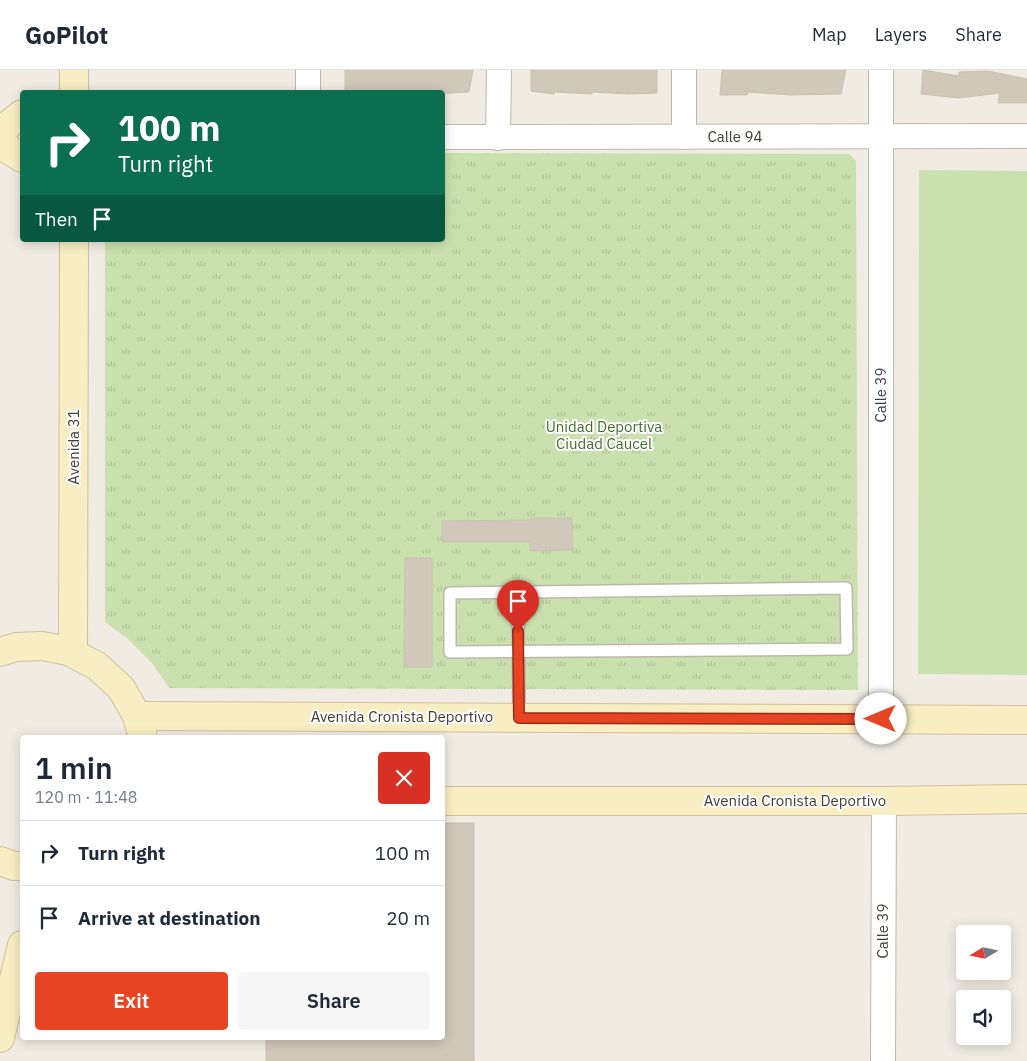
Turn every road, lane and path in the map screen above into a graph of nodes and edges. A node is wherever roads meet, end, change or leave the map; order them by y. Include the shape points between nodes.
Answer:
1 (74, 70) edge
2 (308, 70) edge
3 (499, 70) edge
4 (684, 70) edge
5 (881, 70) edge
6 (74, 90) edge
7 (308, 90) edge
8 (20, 116) edge
9 (0, 135) edge
10 (1027, 136) edge
11 (445, 137) edge
12 (684, 137) junction
13 (881, 137) junction
14 (498, 138) junction
15 (0, 139) edge
16 (20, 157) edge
17 (74, 242) edge
18 (518, 592) junction
19 (519, 651) junction
20 (0, 652) edge
21 (73, 653) junction
22 (519, 718) junction
23 (881, 719) junction
24 (1027, 720) edge
25 (140, 727) edge
26 (1027, 799) edge
27 (445, 801) edge
28 (884, 801) junction
29 (0, 861) edge
30 (20, 866) edge
31 (20, 953) edge
32 (0, 1038) edge
33 (883, 1061) edge

1 - 6 main road
2 - 7 street
3 - 14 street
4 - 12 street
5 - 13 street, Calle 39
8 - 9 main road
10 - 13 street, Calle 94
11 - 14 street, Calle 94
12 - 13 street, Calle 94
12 - 14 street, Calle 94
13 - 23 street, Calle 39
15 - 16 main road
17 - 21 main road, Avenida 31
18 - 19 lane
18 - 19 lane via 450,593 450,652
18 - 19 lane via 846,588 847,649
19 - 22 lane
20 - 21 main road via 42,646
21 - 25 main road via 97,666 121,688
22 - 23 main road, Avenida Cronista Deportivo
22 - 25 main road, Avenida Cronista Deportivo
23 - 24 main road, Avenida Cronista Deportivo
26 - 28 main road, Avenida Cronista Deportivo
27 - 28 main road, Avenida Cronista Deportivo
28 - 33 street, Calle 39
29 - 30 main road
31 - 32 main road

